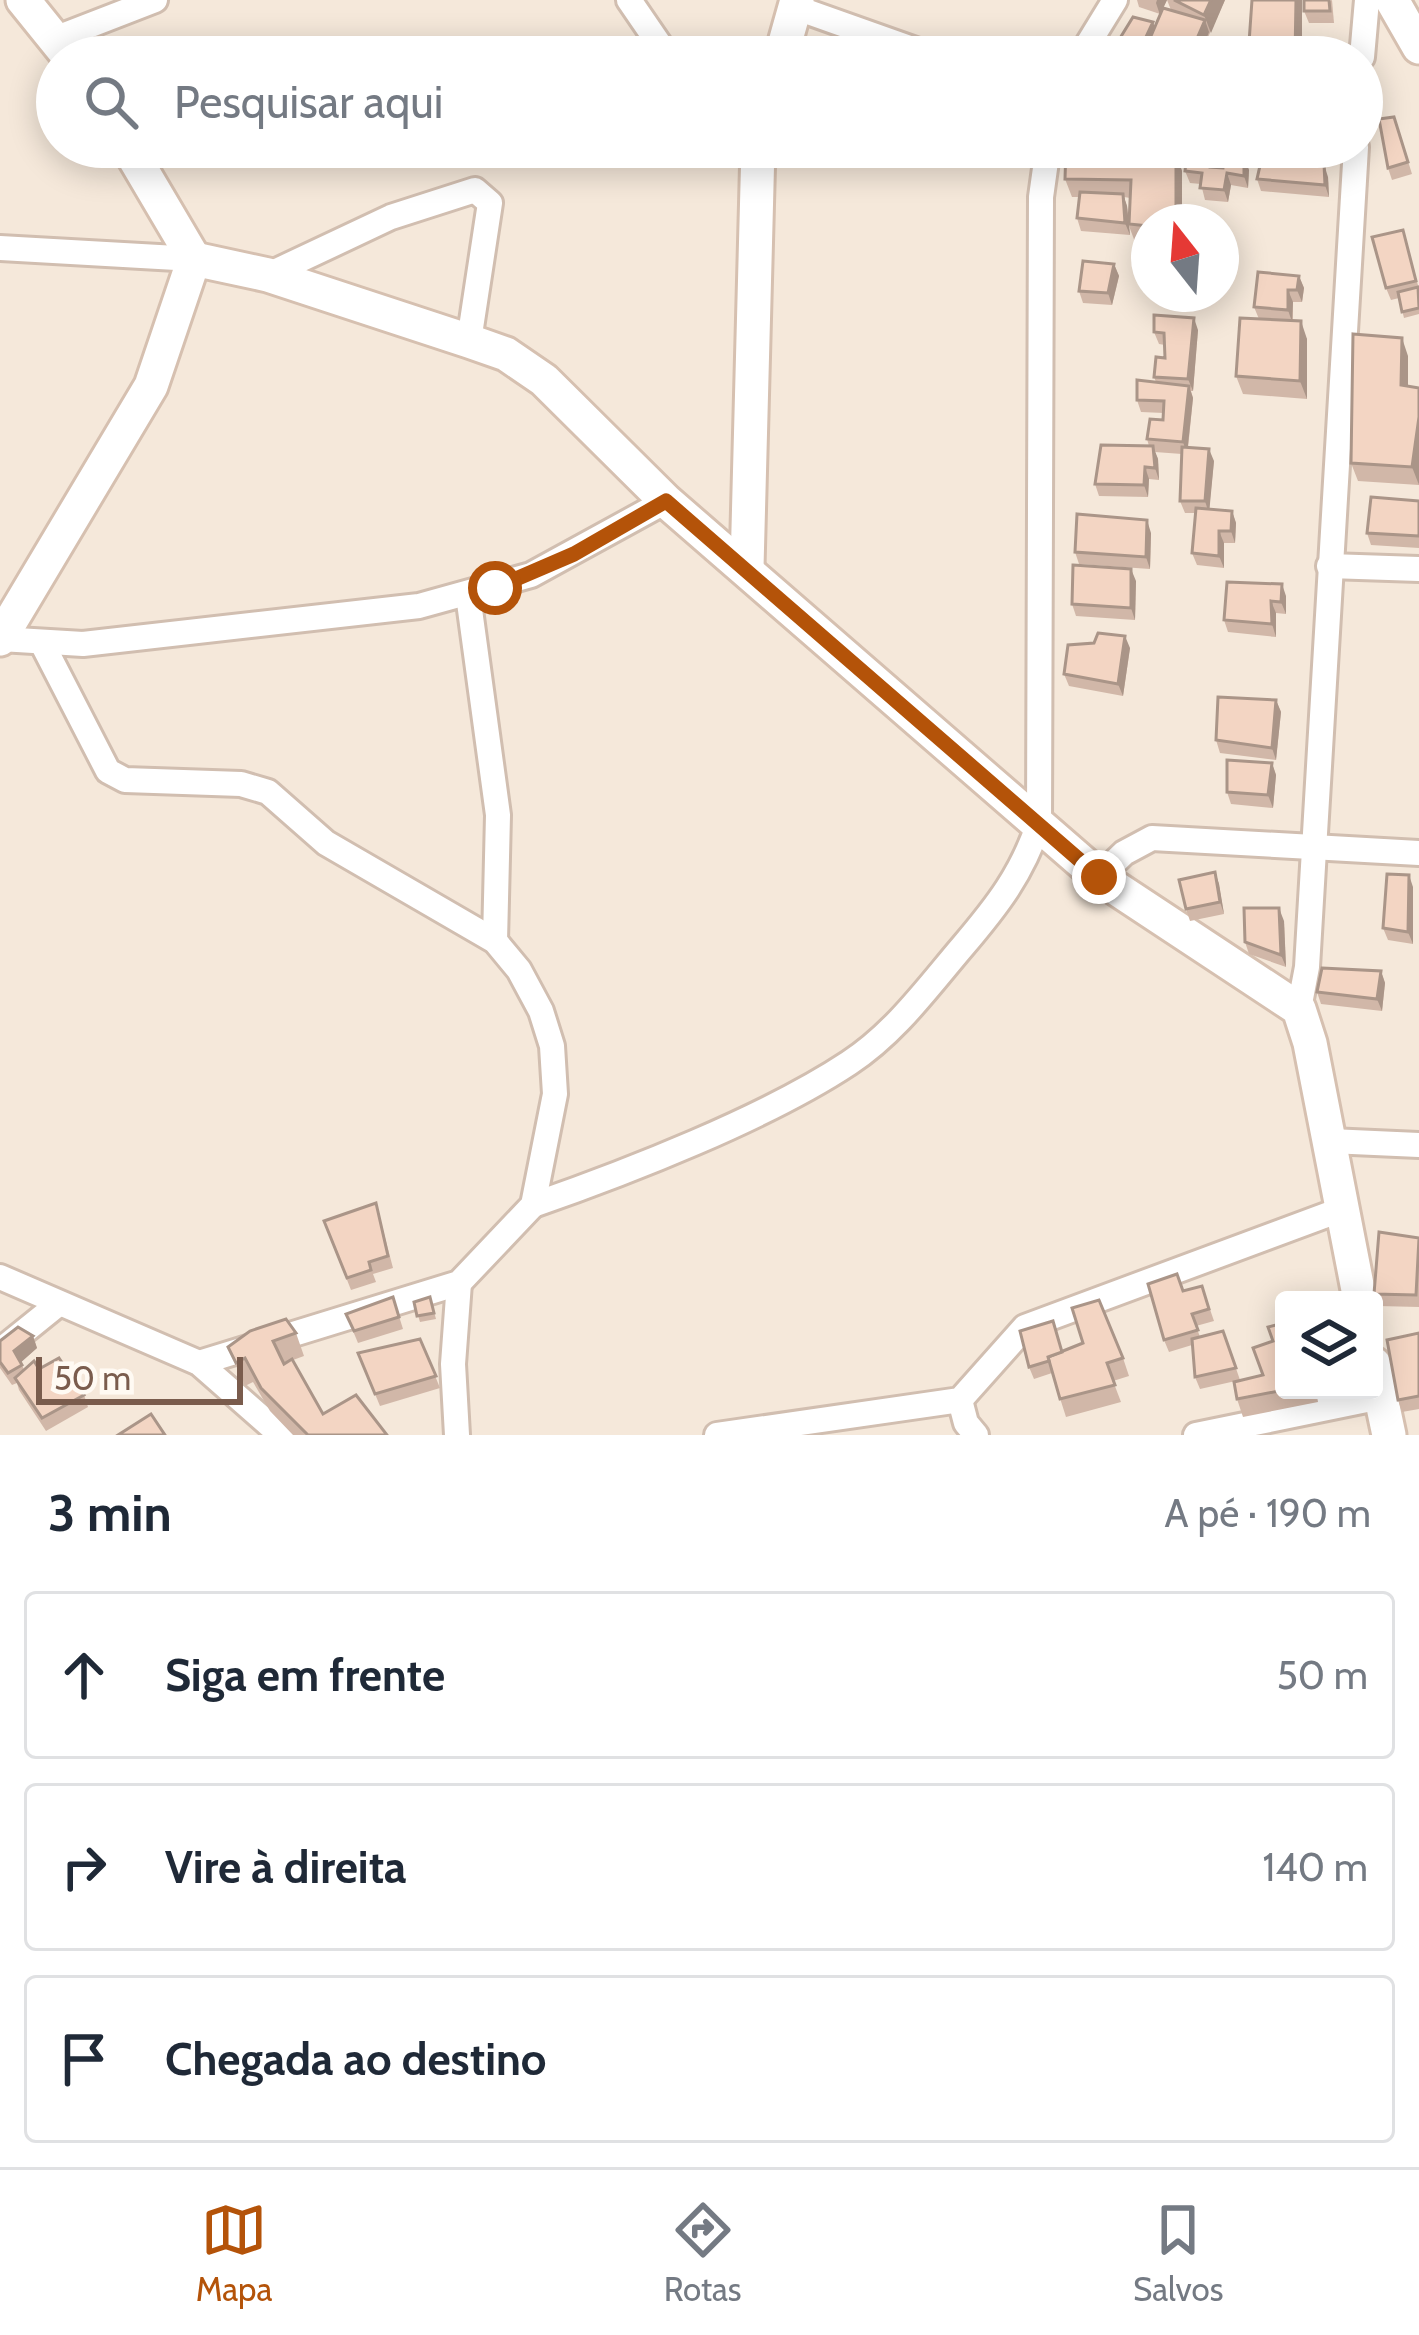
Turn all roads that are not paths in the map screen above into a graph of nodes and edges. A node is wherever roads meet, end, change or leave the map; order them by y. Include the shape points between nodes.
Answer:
1 (23, 0) edge
2 (155, 0) edge
3 (629, 0) edge
4 (1115, 0) edge
5 (1367, 0) edge
6 (1392, 0) edge
7 (795, 4) edge
8 (53, 36) edge
9 (86, 36) edge
10 (654, 36) edge
11 (787, 36) edge
12 (880, 36) edge
13 (1093, 36) edge
14 (1364, 36) edge
15 (1419, 47) edge
16 (140, 168) edge
17 (752, 168) edge
18 (1045, 168) edge
19 (1355, 168) edge
20 (0, 248) edge
21 (194, 259) junction
22 (268, 275) junction
23 (470, 341) junction
24 (666, 501) junction
25 (1329, 566) junction
26 (746, 567) junction
27 (1419, 569) edge
28 (468, 595) junction
29 (4, 628) edge
30 (43, 645) junction
31 (1039, 823) junction
32 (1312, 848) junction
33 (1419, 853) edge
34 (1099, 877) junction
35 (495, 941) junction
36 (1299, 1009) junction
37 (1330, 1141) junction
38 (1419, 1145) edge
39 (533, 1205) junction
40 (1340, 1210) junction
41 (0, 1276) edge
42 (459, 1283) junction
43 (1358, 1291) edge
44 (57, 1305) junction
45 (0, 1351) edge
46 (199, 1363) junction
47 (1317, 1399) edge
48 (1382, 1399) edge
49 (960, 1400) junction
50 (843, 1427) edge
51 (280, 1435) edge
52 (458, 1435) edge
53 (717, 1435) edge
54 (976, 1435) edge
55 (1196, 1435) edge
56 (1389, 1435) edge

1 - 8 street
2 - 9 street
3 - 10 street
4 - 13 street
5 - 14 street
6 - 15 street
7 - 11 street
7 - 12 street
16 - 21 street
17 - 26 street
18 - 31 street
19 - 25 street
20 - 21 street
21 - 22 street
21 - 29 street via 151,386
22 - 23 street
22 - 23 street via 391,217 475,190 490,203
23 - 24 street via 544,380
24 - 26 street
24 - 28 street via 531,575
25 - 27 street
25 - 32 street
26 - 31 street
28 - 30 street
28 - 35 street via 498,815
29 - 30 street
30 - 35 street via 108,771 125,780 268,792 326,843
31 - 34 street
31 - 39 street via 1006,898 917,1001 850,1063
32 - 33 street
32 - 34 street via 1152,838
32 - 36 street
34 - 36 street
35 - 39 street via 542,1011 552,1046 555,1094
36 - 37 street
37 - 38 street
37 - 40 street
39 - 42 street
40 - 43 street
40 - 49 street via 1024,1327
41 - 44 street
42 - 46 street
42 - 52 street
44 - 45 street
44 - 46 street
46 - 51 street
47 - 55 street
48 - 56 street
49 - 50 street
49 - 54 street
50 - 53 street

